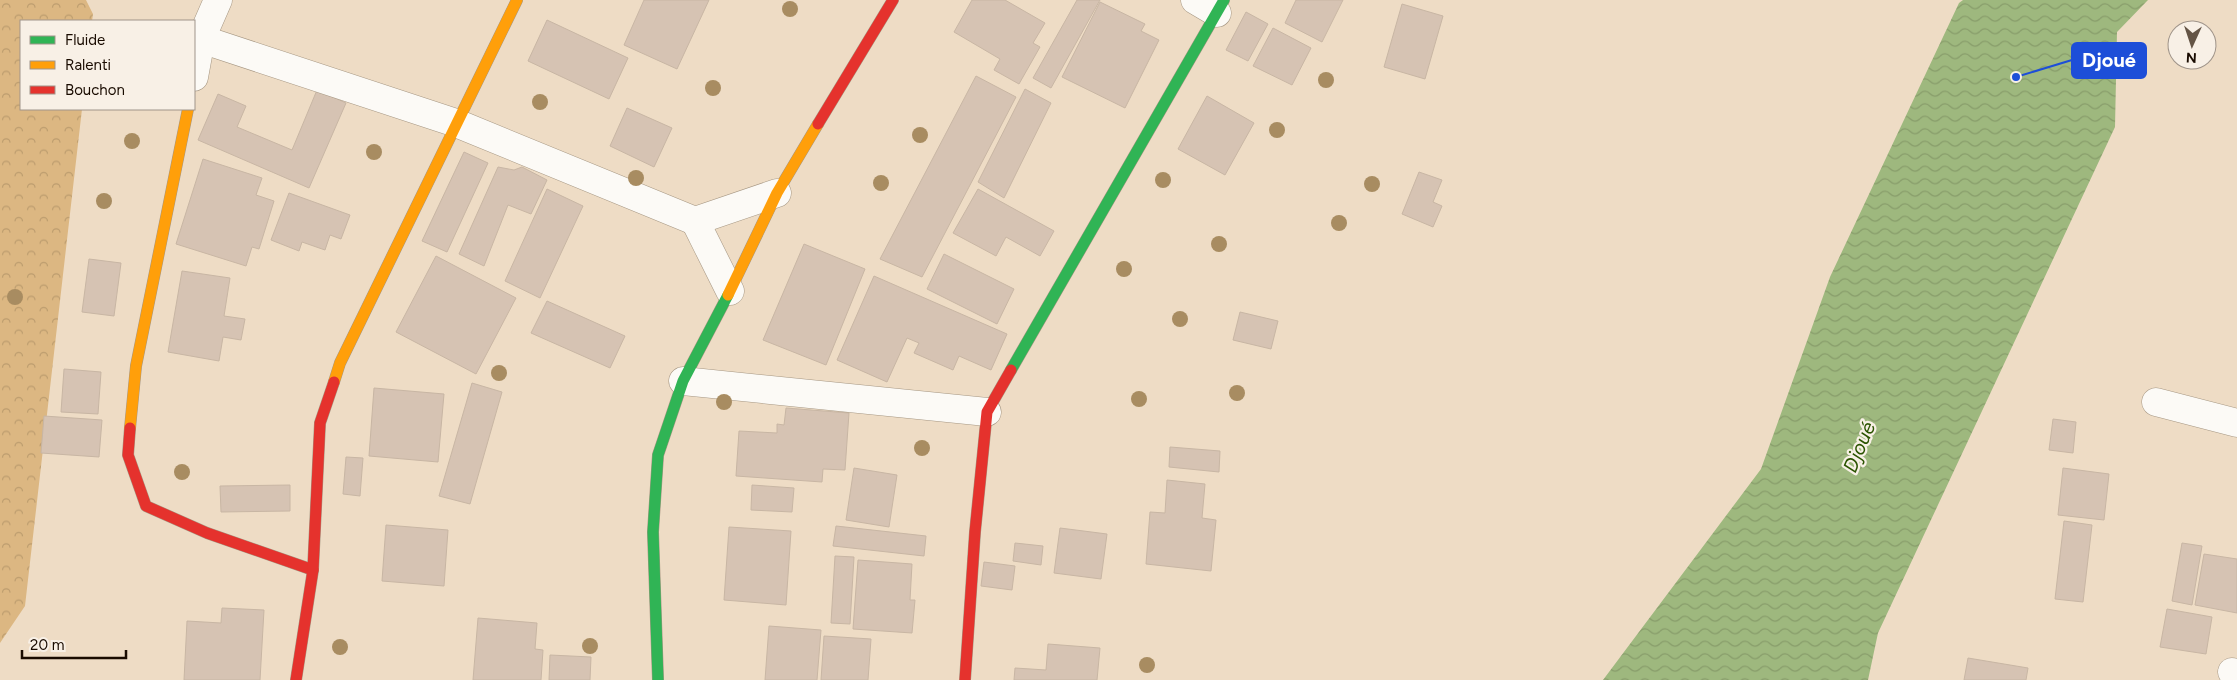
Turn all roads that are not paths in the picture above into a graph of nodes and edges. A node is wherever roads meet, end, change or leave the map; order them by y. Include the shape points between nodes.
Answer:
1 (218, 0) edge
2 (517, 0) edge
3 (893, 0) edge
4 (1212, 4) edge
5 (201, 39) junction
6 (195, 72) edge
7 (188, 110) edge
8 (456, 123) junction
9 (777, 193) junction
10 (695, 221) junction
11 (730, 291) junction
12 (683, 381) junction
13 (2156, 402) dead end
14 (988, 412) junction
15 (2237, 423) edge
16 (313, 570) junction
17 (296, 680) edge
18 (658, 680) edge
19 (965, 680) edge

1 - 5 street
2 - 8 street
3 - 9 street
4 - 14 street
5 - 6 street
5 - 8 street
7 - 16 street via 136,366 128,454 146,506 207,533
8 - 10 street
8 - 16 street via 340,363 320,423
9 - 10 street
9 - 11 street
10 - 11 street
11 - 12 street
12 - 14 street
12 - 18 street via 658,455 653,532
13 - 15 street
14 - 19 street via 975,532
16 - 17 street

